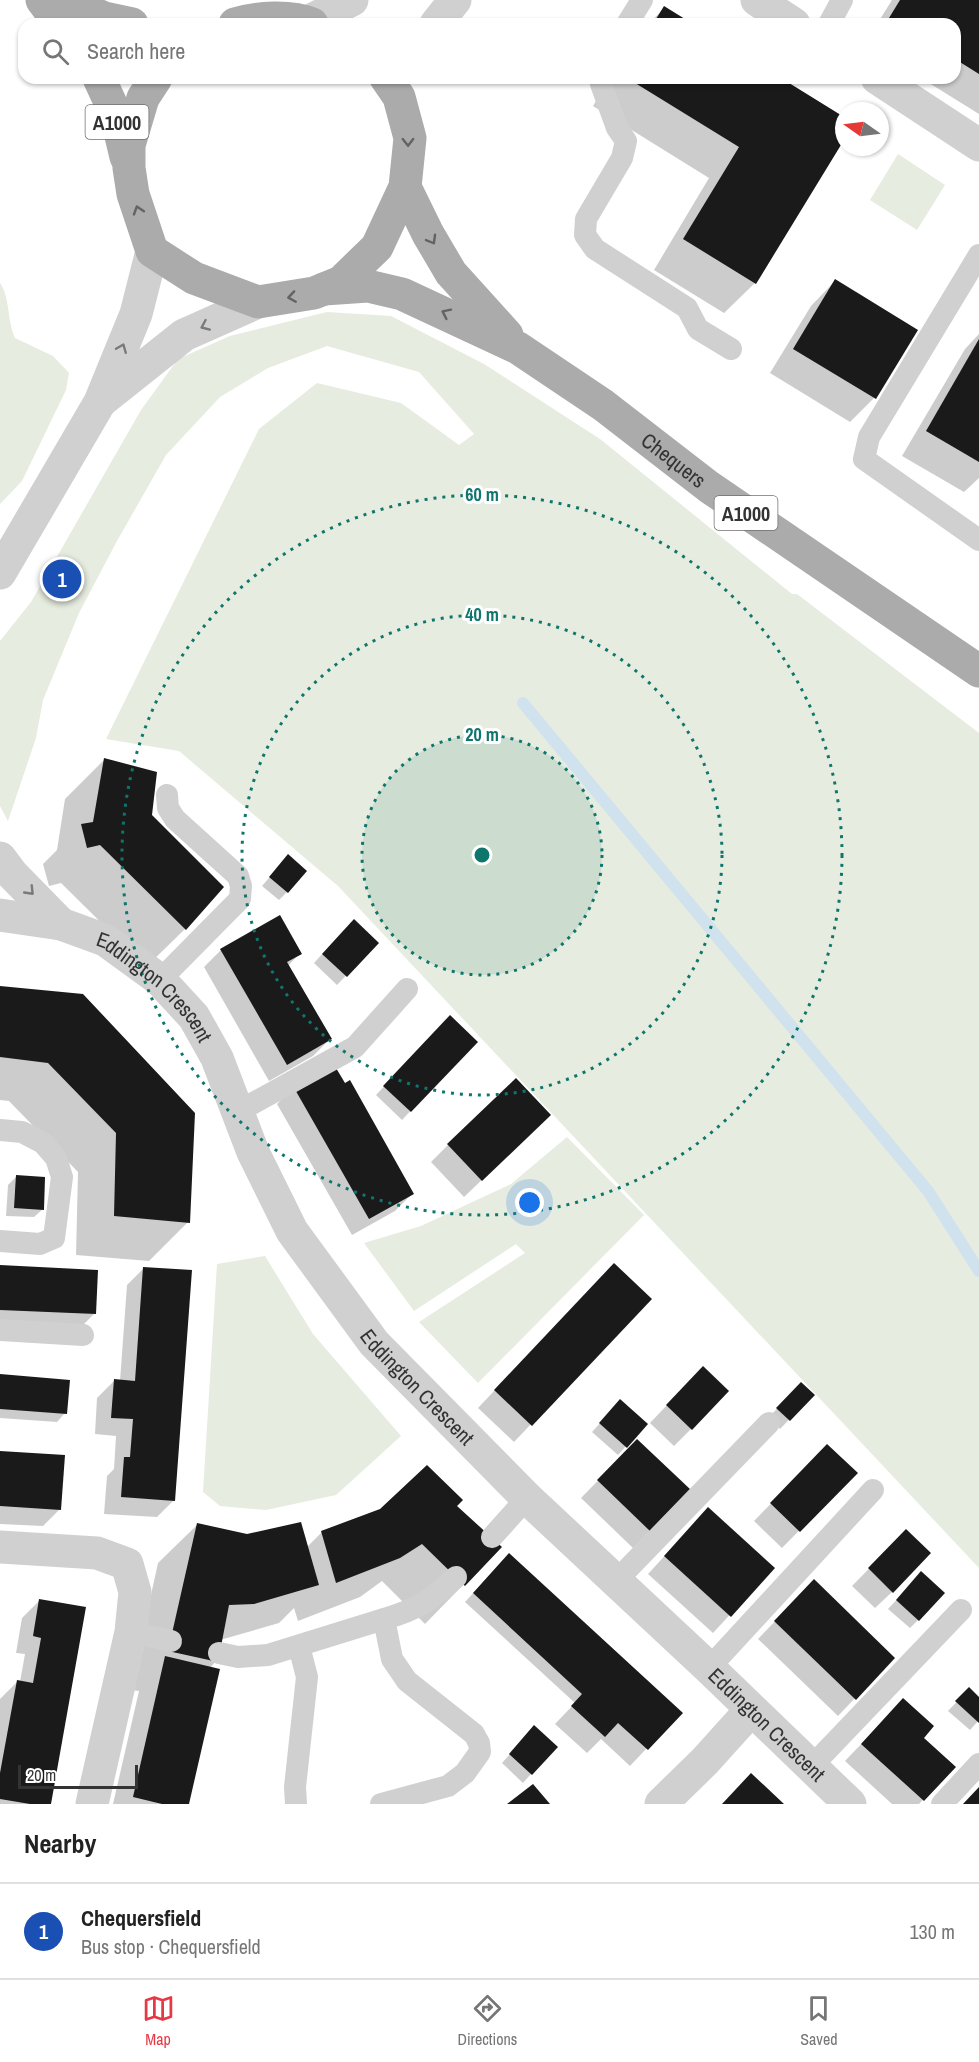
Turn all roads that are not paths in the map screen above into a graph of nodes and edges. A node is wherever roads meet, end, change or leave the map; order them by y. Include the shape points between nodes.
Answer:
1 (42, 0) edge
2 (65, 0) edge
3 (352, 0) edge
4 (455, 0) edge
5 (642, 0) edge
6 (757, 0) edge
7 (842, 0) edge
8 (56, 18) edge
9 (104, 18) edge
10 (318, 18) edge
11 (441, 18) edge
12 (631, 18) edge
13 (785, 18) edge
14 (832, 18) edge
15 (102, 84) edge
16 (152, 84) edge
17 (397, 84) edge
18 (602, 84) edge
19 (886, 84) edge
20 (979, 144) edge
21 (129, 168) junction
22 (405, 188) junction
23 (152, 251) junction
24 (979, 255) edge
25 (324, 289) junction
26 (258, 302) junction
27 (518, 348) junction
28 (731, 349) dead end
29 (100, 402) junction
30 (979, 540) edge
31 (0, 573) edge
32 (979, 671) edge
33 (167, 795) dead end
34 (0, 858) edge
35 (0, 915) edge
36 (61, 924) junction
37 (160, 980) junction
38 (407, 988) dead end
39 (239, 1111) junction
40 (0, 1130) edge
41 (0, 1241) edge
42 (0, 1330) edge
43 (83, 1335) dead end
44 (769, 1423) dead end
45 (873, 1490) dead end
46 (527, 1498) junction
47 (492, 1537) dead end
48 (0, 1546) edge
49 (456, 1577) dead end
50 (616, 1581) junction
51 (961, 1610) dead end
52 (384, 1619) junction
53 (131, 1632) junction
54 (171, 1641) dead end
55 (299, 1646) junction
56 (219, 1653) dead end
57 (709, 1668) junction
58 (751, 1710) junction
59 (979, 1764) edge
60 (810, 1768) junction
61 (92, 1804) edge
62 (296, 1804) edge
63 (383, 1804) edge
64 (661, 1804) edge
65 (849, 1804) edge
66 (942, 1804) edge

1 - 8 main road
2 - 9 main road
3 - 10 street
4 - 11 street
5 - 12 lane
6 - 13 street
7 - 14 lane
15 - 21 main road, A1000 via 116,115
16 - 21 main road via 143,98 129,145
17 -> 22 main road via 410,138
18 - 28 lane via 617,128 626,141 622,158 586,219 585,235 595,249 687,308 698,329
19 - 20 street
23 -> 21 main road via 133,194
22 - 25 main road via 377,247 341,282
22 -> 27 main road, Chequers / A1000 via 451,273
23 - 26 main road via 194,278
29 -> 23 street via 136,314
24 - 30 lane via 869,437 864,459
25 -> 26 main road
27 -> 25 main road, Chequers / A1000 via 402,294 368,286
26 -> 29 street via 184,335
27 - 32 main road, Chequers / A1000 via 603,405 709,487
29 - 31 street
33 - 37 lane via 168,808 175,819 238,876 241,886 240,899
34 -> 36 street, Eddington Crescent
35 - 36 street, Eddington Crescent
36 - 37 street, Eddington Crescent via 105,940
37 - 39 street, Eddington Crescent via 194,1017 217,1058
38 - 39 lane via 355,1047
39 - 46 street, Eddington Crescent via 292,1231 321,1273 392,1363
40 - 41 lane via 22,1131 44,1143 56,1158 62,1178 54,1238 40,1244
42 - 43 lane
44 - 50 lane
45 - 57 lane
46 - 47 lane
46 - 50 street, Eddington Crescent
48 - 53 street via 97,1553 127,1564 135,1592
49 - 52 lane via 410,1612
50 - 57 street, Eddington Crescent
51 - 60 lane
52 - 55 lane
52 - 63 lane via 392,1659 407,1681 474,1734 480,1752 465,1773 448,1786
53 - 54 lane
53 - 61 street
55 - 56 lane via 268,1655 238,1657
55 - 62 lane via 307,1677
57 - 58 street, Eddington Crescent
58 - 60 street, Eddington Crescent
58 - 64 street
59 - 66 lane
60 - 65 street, Eddington Crescent

